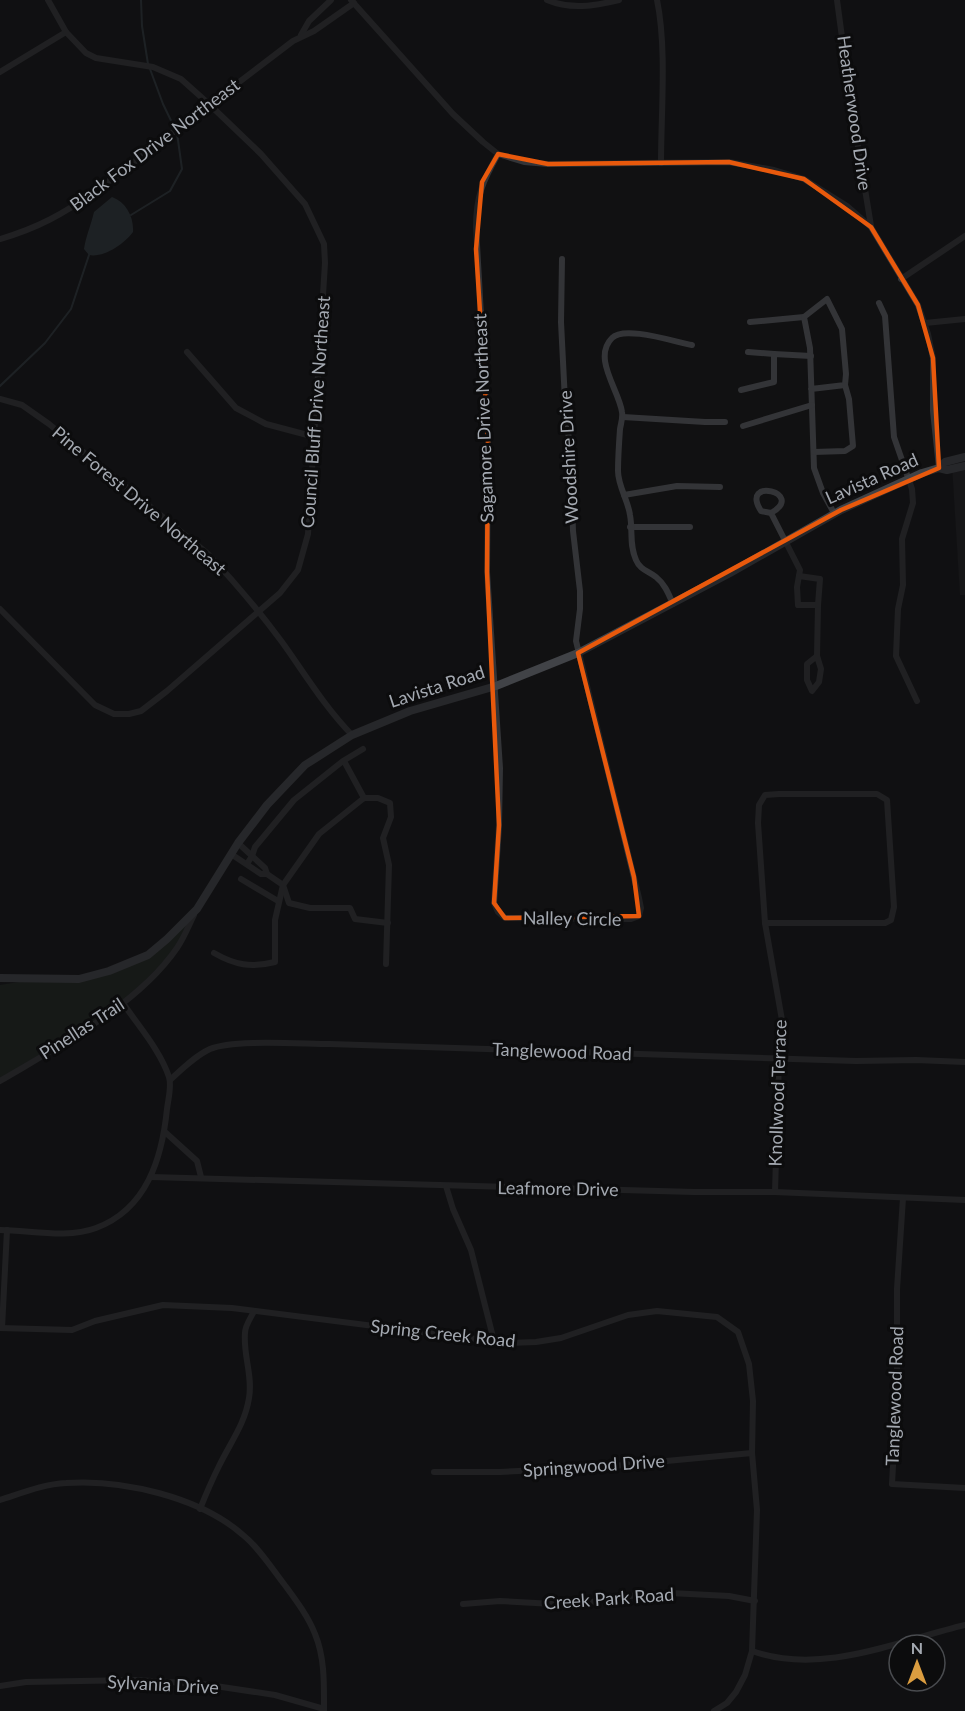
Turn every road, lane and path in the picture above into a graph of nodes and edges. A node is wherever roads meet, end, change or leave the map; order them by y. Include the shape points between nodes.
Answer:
1 (48, 0) edge
2 (331, 0) edge
3 (547, 0) edge
4 (619, 0) edge
5 (657, 0) edge
6 (837, 0) edge
7 (352, 1) edge
8 (66, 33) junction
9 (301, 36) junction
10 (0, 72) edge
11 (209, 104) junction
12 (498, 154) junction
13 (661, 163) junction
14 (871, 227) junction
15 (965, 236) edge
16 (0, 239) edge
17 (562, 259) dead end
18 (901, 279) junction
19 (879, 303) dead end
20 (804, 316) junction
21 (965, 319) edge
22 (750, 322) dead end
23 (925, 323) junction
24 (692, 345) dead end
25 (187, 352) dead end
26 (748, 352) dead end
27 (774, 354) junction
28 (811, 356) junction
29 (845, 385) junction
30 (811, 389) junction
31 (741, 390) dead end
32 (0, 399) edge
33 (812, 405) junction
34 (623, 417) junction
35 (725, 422) dead end
36 (743, 426) dead end
37 (315, 437) junction
38 (814, 452) junction
39 (965, 457) edge
40 (965, 466) edge
41 (939, 468) junction
42 (907, 479) junction
43 (720, 487) dead end
44 (624, 495) junction
45 (771, 513) junction
46 (834, 513) junction
47 (630, 527) junction
48 (690, 527) dead end
49 (786, 541) junction
50 (799, 576) junction
51 (673, 604) junction
52 (818, 605) junction
53 (0, 609) edge
54 (259, 613) junction
55 (578, 653) junction
56 (817, 656) junction
57 (496, 686) junction
58 (917, 700) dead end
59 (352, 735) junction
60 (363, 749) dead end
61 (344, 761) junction
62 (364, 798) junction
63 (238, 843) junction
64 (231, 854) junction
65 (252, 855) junction
66 (247, 864) junction
67 (267, 874) junction
68 (241, 879) dead end
69 (283, 885) junction
70 (278, 901) junction
71 (197, 909) junction
72 (388, 923) junction
73 (765, 923) junction
74 (214, 953) dead end
75 (386, 964) dead end
76 (0, 978) edge
77 (123, 1004) junction
78 (779, 1059) junction
79 (965, 1062) edge
80 (0, 1080) edge
81 (170, 1080) junction
82 (165, 1132) junction
83 (151, 1177) junction
84 (201, 1177) junction
85 (446, 1186) junction
86 (775, 1192) junction
87 (903, 1198) junction
88 (965, 1200) edge
89 (4, 1230) edge
90 (254, 1311) junction
91 (1, 1328) edge
92 (494, 1341) junction
93 (752, 1453) junction
94 (434, 1472) dead end
95 (965, 1488) edge
96 (0, 1500) edge
97 (200, 1509) junction
98 (755, 1601) junction
99 (463, 1604) dead end
100 (965, 1625) edge
101 (752, 1651) junction
102 (0, 1686) edge
103 (324, 1710) edge
104 (714, 1711) edge

1 - 8 street, Council Bluff Drive Northeast
2 - 9 street, Black Fox Drive Northeast via 309,21
3 - 4 street via 575,6
5 - 13 street
6 - 14 street, Heatherwood Drive
7 - 9 street, Black Fox Drive Northeast via 314,31
7 - 12 street via 453,114
8 - 10 street
8 - 11 street, Council Bluff Drive Northeast via 96,58 153,67 181,79
9 - 11 street, Black Fox Drive Northeast
11 - 16 street, Black Fox Drive Northeast via 63,214 31,230
11 - 37 street, Council Bluff Drive Northeast via 305,204 324,244
12 - 13 street via 548,164
12 - 57 street, Sagamore Drive Northeast via 482,182 476,211 488,438 488,572
13 - 14 street via 729,162 804,179 847,206
14 - 18 street
15 - 18 street
17 - 55 street, Woodshire Drive via 566,421 580,591
18 - 23 street
19 - 42 street via 885,316 894,437
20 - 22 street
20 - 28 street
20 - 29 street via 827,299 842,329
21 - 23 street
23 - 41 street via 933,358
24 - 34 street via 641,334 622,333 612,338 604,358
25 - 37 street via 236,408 266,424
26 - 27 street
27 - 28 street
27 - 31 street via 774,382
28 - 30 street
29 - 30 street
29 - 38 street via 853,446
30 - 33 street
32 - 54 street, Pine Forest Drive Northeast via 22,405 49,424 207,553
33 - 36 street
33 - 38 street
34 - 35 street
34 - 44 street via 618,474
37 - 54 street, Council Bluff Drive Northeast via 308,534 298,570
38 - 46 street via 814,468
39 - 41 main road, Lavista Road via 945,462
40 - 41 main road, Lavista Road
41 - 42 main road, Lavista Road
42 - 46 main road, Lavista Road
42 - 58 street via 913,503 902,539 903,585 896,656
43 - 44 street via 677,486
44 - 47 street via 631,516
45 - 45 street via 777,510 779,496 775,491 761,492 757,505 760,511
45 - 49 street
46 - 49 main road, Lavista Road
47 - 48 street
47 - 51 street via 636,563 656,577
49 - 50 street via 800,570
49 - 51 main road, Lavista Road
50 - 52 street via 820,579
50 - 52 street via 798,605
51 - 55 main road, Lavista Road
52 - 56 street
53 - 54 street, Council Bluff Drive Northeast via 96,705 114,714 141,711
54 - 59 street, Pine Forest Drive Northeast via 332,714
55 - 57 main road, Lavista Road
55 - 57 street, Nalley Circle via 637,888 639,916 524,919 505,918 498,912 494,903 500,768
56 - 56 street via 807,664 812,691 819,682 821,669
57 - 59 main road, Lavista Road via 410,711
59 - 63 main road, Lavista Road via 305,765
60 - 61 street
61 - 62 street
61 - 65 street via 294,800
62 - 69 street via 319,834
62 - 72 street via 390,802 383,838 389,865
63 - 64 main road, Lavista Road
63 - 65 street
64 - 66 street
64 - 71 main road, Lavista Road
65 - 66 street
65 - 67 street
66 - 67 street
67 - 69 street
68 - 70 street
69 - 70 street
69 - 72 street via 289,903 310,908 350,908 355,919
70 - 74 street via 275,962 232,963
71 - 76 main road, Lavista Road via 148,955 109,970 79,979
71 - 77 street, Pinellas Trail via 178,947
72 - 75 street
73 - 73 street, Knollwood Terrace via 758,823 759,805 765,795 877,794 887,800 894,907 891,920
73 - 78 street, Knollwood Terrace via 782,1020
77 - 80 street, Pinellas Trail
77 - 81 street via 159,1055
78 - 79 street, Tanglewood Road
78 - 81 street, Tanglewood Road via 240,1044 210,1049
78 - 86 street, Knollwood Terrace
81 - 82 street
82 - 83 street
82 - 84 street via 197,1161
83 - 84 street, Leafmore Drive
83 - 89 street via 140,1197 96,1228 72,1233
84 - 85 street, Leafmore Drive
85 - 86 street, Leafmore Drive
85 - 92 street via 471,1250
86 - 87 street, Leafmore Drive
87 - 88 street, Leafmore Drive
87 - 95 street, Tanglewood Road via 892,1484
89 - 91 street
90 - 91 street, Spring Creek Road via 163,1305 72,1330
90 - 92 street, Spring Creek Road
90 - 97 street via 244,1331 250,1368 246,1410
92 - 93 street, Spring Creek Road via 561,1338 618,1318 657,1311 717,1317 738,1332 749,1364
93 - 94 street, Springwood Drive via 602,1467
93 - 98 street, Spring Creek Road via 757,1510
96 - 97 street via 40,1487 102,1483 143,1490
97 - 103 street via 243,1535 296,1601 315,1635 324,1666
98 - 99 street, Creek Park Road via 670,1593 572,1605 500,1601
98 - 101 street, Spring Creek Road
100 - 101 street via 844,1656 786,1659
101 - 104 street, Spring Creek Road via 736,1692
102 - 103 street, Sylvania Drive via 135,1680 202,1684 274,1695

